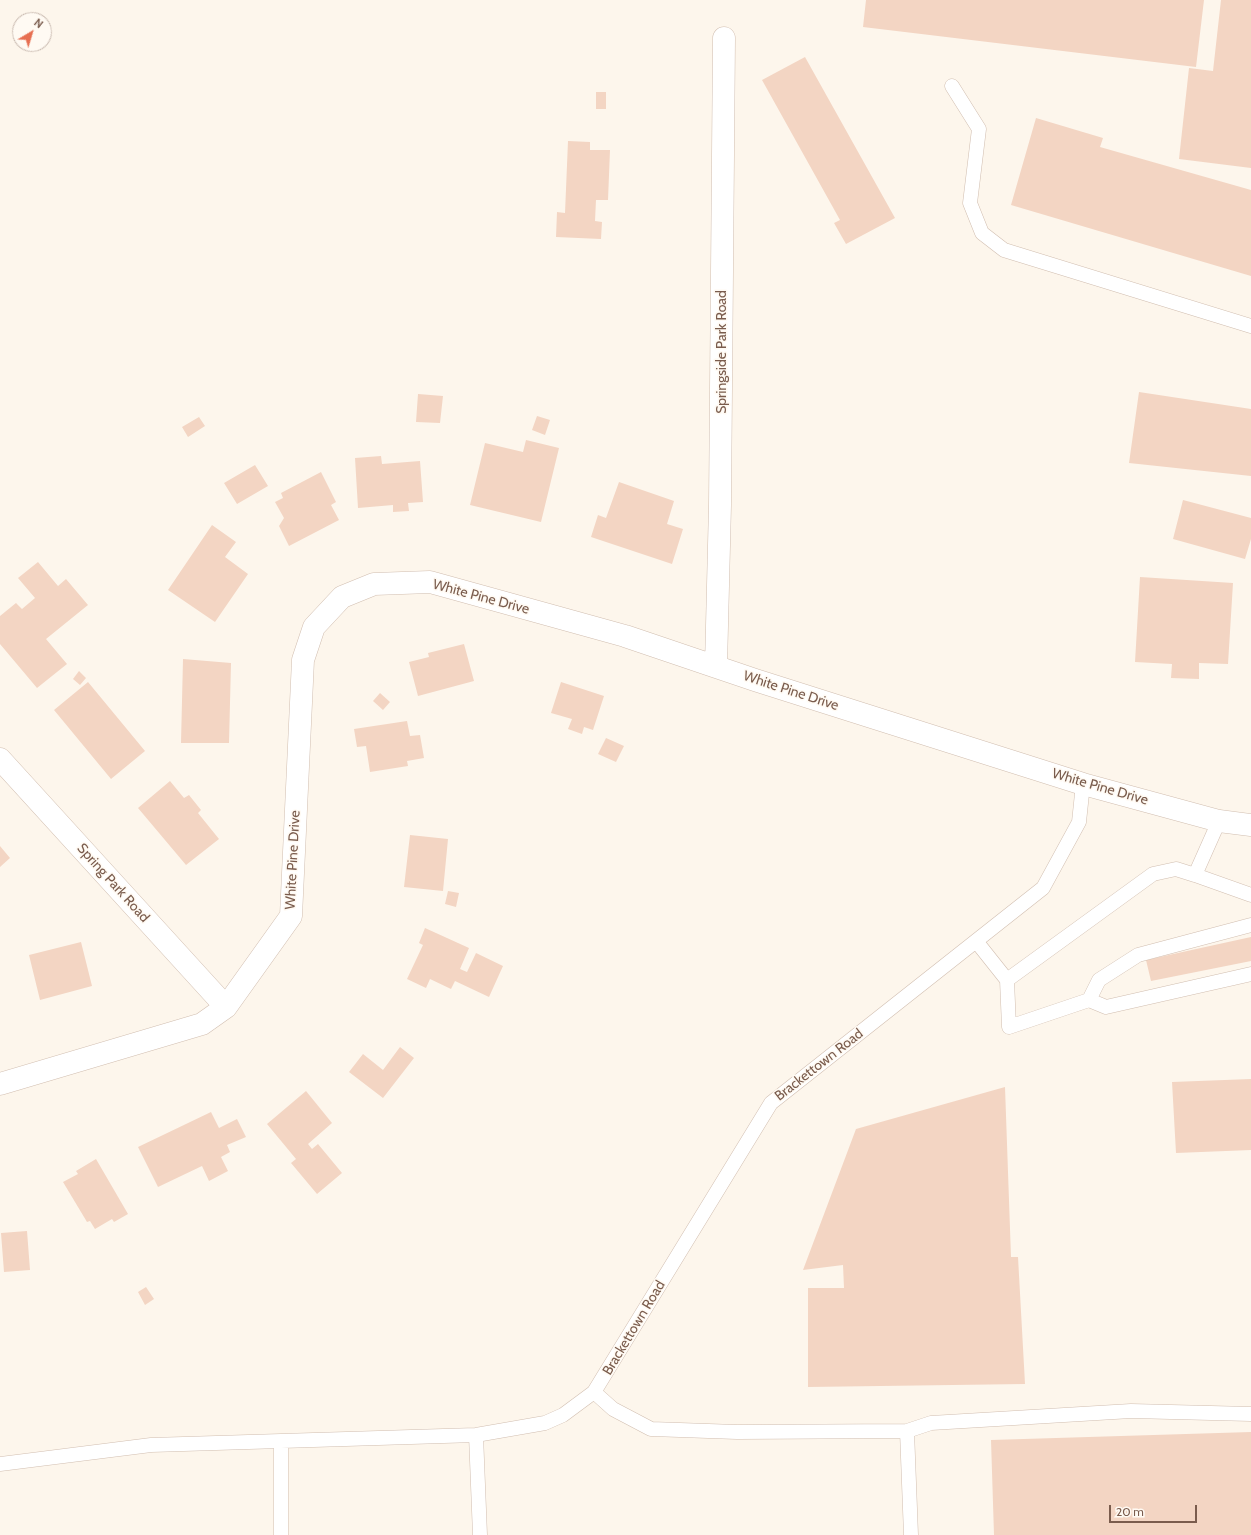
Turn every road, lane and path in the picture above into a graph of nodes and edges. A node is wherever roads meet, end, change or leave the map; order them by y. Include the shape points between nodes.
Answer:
1 (724, 38) dead end
2 (952, 86) dead end
3 (1251, 326) edge
4 (716, 666) junction
5 (0, 759) edge
6 (1083, 784) junction
7 (1219, 821) junction
8 (1251, 825) edge
9 (1195, 875) junction
10 (1251, 895) edge
11 (1251, 925) edge
12 (976, 941) junction
13 (1251, 974) edge
14 (1006, 980) junction
15 (1089, 1000) junction
16 (226, 1007) junction
17 (0, 1084) edge
18 (594, 1392) junction
19 (1251, 1414) edge
20 (907, 1431) junction
21 (476, 1436) junction
22 (281, 1441) junction
23 (0, 1464) edge
24 (281, 1535) edge
25 (480, 1535) edge
26 (911, 1535) edge

1 - 4 street, Springside Park Road
2 - 3 lane via 979,129 970,203 982,233 1004,250
4 - 6 street, White Pine Drive
4 - 16 street, White Pine Drive via 625,636 430,582 374,584 342,597 314,627 303,660 291,916
5 - 16 street, Spring Park Road
6 - 7 street, White Pine Drive
6 - 12 lane, Brackettown Road via 1079,822 1043,888
7 - 8 street, White Pine Drive
7 - 9 lane
9 - 10 lane
9 - 14 lane via 1176,869 1153,874
11 - 15 lane via 1138,955 1100,980
12 - 14 lane
12 - 18 lane, Brackettown Road via 771,1103
13 - 15 lane via 1106,1006
14 - 15 lane via 1009,1027
16 - 17 street, White Pine Drive via 202,1024
18 - 20 lane via 613,1409 651,1429 737,1432
18 - 21 lane via 563,1415 545,1423
19 - 20 lane via 1131,1411 932,1422
20 - 26 lane
21 - 22 lane
21 - 25 lane
22 - 23 lane via 151,1445
22 - 24 lane

